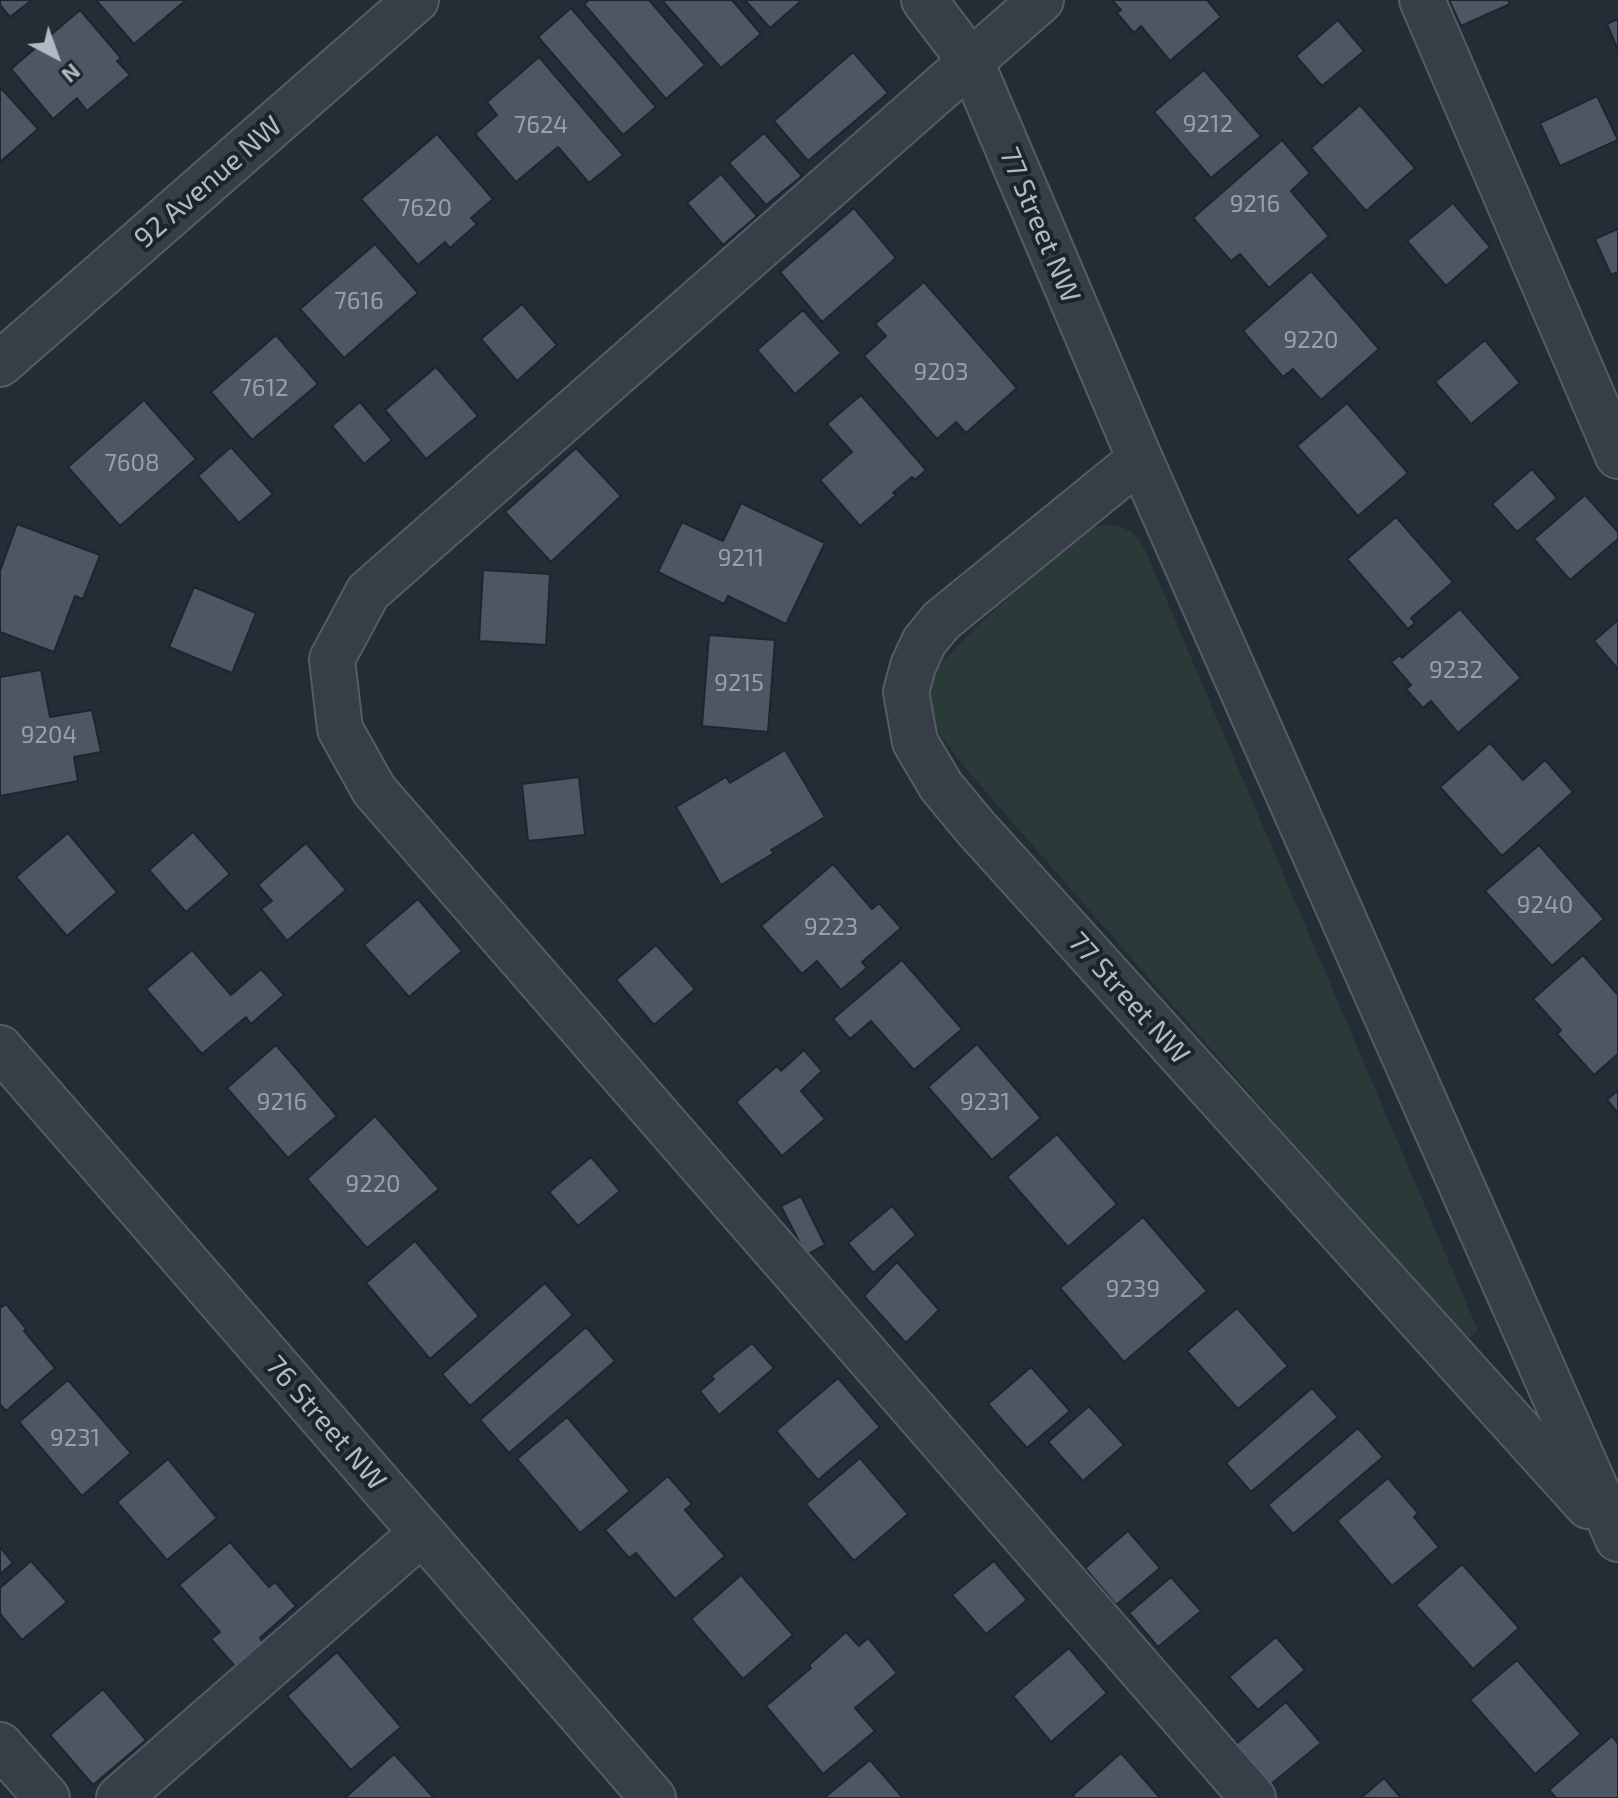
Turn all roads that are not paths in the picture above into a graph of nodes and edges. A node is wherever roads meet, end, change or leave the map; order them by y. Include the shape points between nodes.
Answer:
1 (416, 0) edge
2 (924, 0) edge
3 (1041, 0) edge
4 (1422, 0) edge
5 (971, 62) junction
6 (0, 364) edge
7 (1618, 456) edge
8 (1140, 459) junction
9 (0, 1048) edge
10 (422, 1533) junction
11 (1616, 1537) edge
12 (0, 1745) edge
13 (47, 1798) edge
14 (119, 1798) edge
15 (653, 1798) edge
16 (1253, 1798) edge

1 - 6 street, 92 Avenue NW
2 - 5 street, 77 Street NW
3 - 5 street
4 - 7 street
5 - 8 street, 77 Street NW
5 - 16 street via 368,592 332,659 340,729 374,790
8 - 11 street, 77 Street NW
8 - 11 street, 77 Street NW via 941,621 924,642 906,692 915,742 941,786 975,827
9 - 10 street, 76 Street NW
10 - 14 street
10 - 15 street, 76 Street NW
12 - 13 street

